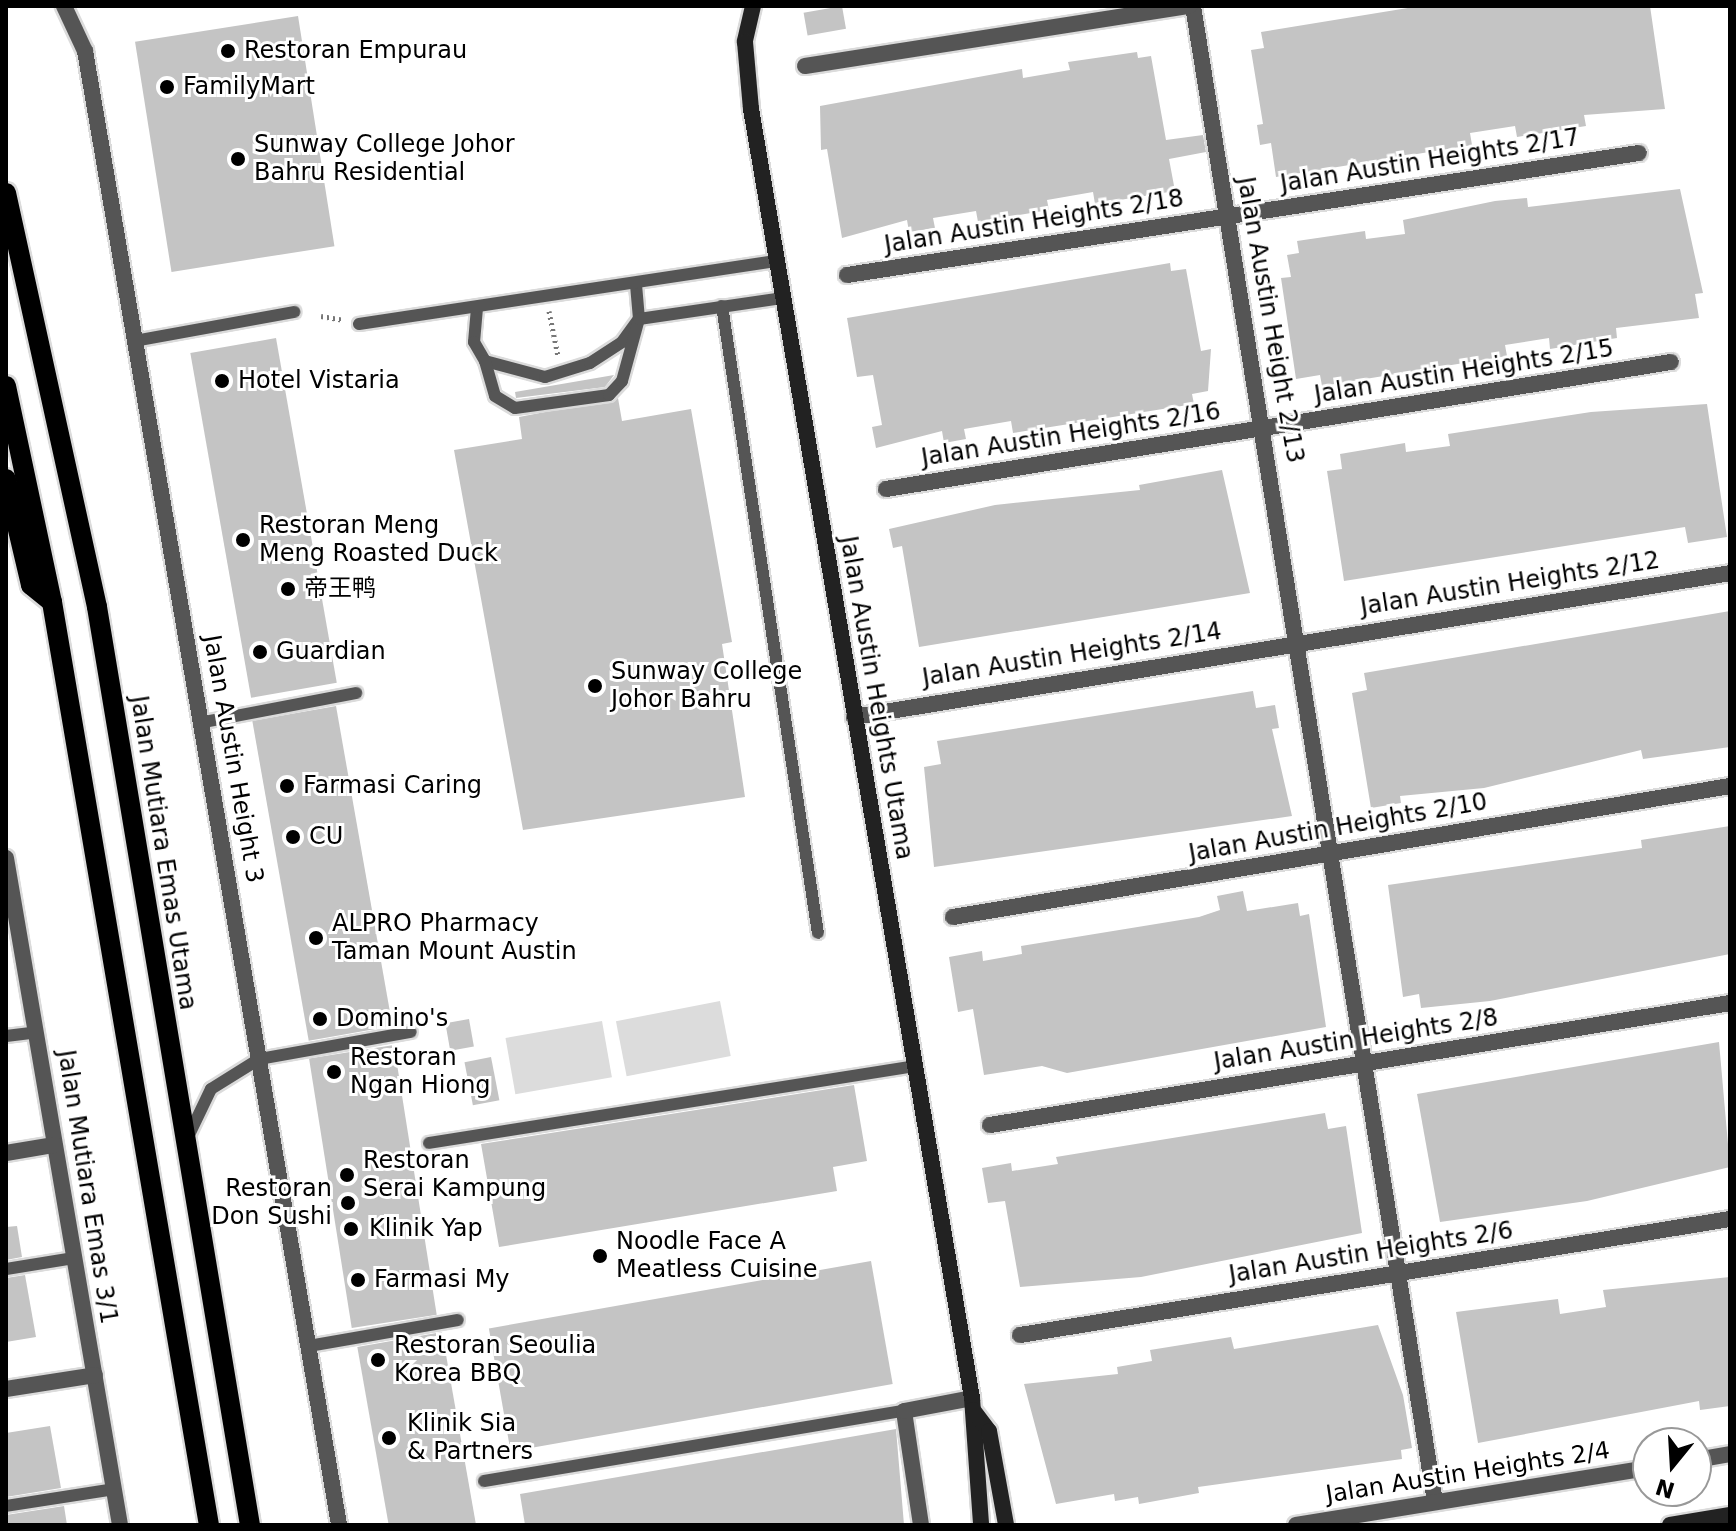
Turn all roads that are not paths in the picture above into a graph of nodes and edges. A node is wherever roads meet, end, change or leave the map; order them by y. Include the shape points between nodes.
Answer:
1 (64, 6) edge
2 (753, 6) edge
3 (1191, 6) edge
4 (805, 66) dead end
5 (1639, 153) dead end
6 (6, 193) edge
7 (1228, 217) junction
8 (777, 261) junction
9 (847, 275) dead end
10 (636, 286) junction
11 (783, 298) junction
12 (722, 306) junction
13 (477, 308) junction
14 (294, 312) dead end
15 (639, 319) junction
16 (359, 324) dead end
17 (134, 341) junction
18 (485, 361) junction
19 (1671, 362) dead end
20 (6, 386) edge
21 (1264, 428) junction
22 (6, 479) edge
23 (886, 489) dead end
24 (1730, 573) edge
25 (52, 602) junction
26 (1298, 642) junction
27 (356, 693) dead end
28 (854, 717) junction
29 (204, 722) junction
30 (1730, 786) edge
31 (1332, 853) junction
32 (6, 858) edge
33 (12, 917) edge
34 (953, 917) dead end
35 (818, 933) dead end
36 (1730, 1003) edge
37 (37, 1032) junction
38 (411, 1032) dead end
39 (6, 1036) edge
40 (259, 1059) junction
41 (1365, 1063) junction
42 (915, 1066) junction
43 (990, 1125) dead end
44 (185, 1143) junction
45 (429, 1143) dead end
46 (54, 1145) junction
47 (6, 1153) edge
48 (1730, 1219) edge
49 (74, 1258) junction
50 (6, 1269) edge
51 (1399, 1273) junction
52 (458, 1320) dead end
53 (1020, 1335) dead end
54 (309, 1346) junction
55 (95, 1375) junction
56 (6, 1389) edge
57 (973, 1404) junction
58 (904, 1411) junction
59 (1632, 1471) edge
60 (484, 1481) dead end
61 (114, 1489) junction
62 (1435, 1502) junction
63 (6, 1506) edge
64 (1730, 1515) edge
65 (120, 1525) edge
66 (209, 1525) edge
67 (250, 1525) edge
68 (339, 1525) edge
69 (921, 1525) edge
70 (981, 1525) edge
71 (1006, 1525) edge
72 (1296, 1525) edge
73 (1670, 1525) edge

1 - 17 street, Jalan Austin Height 3 via 85,51
2 - 8 street, Jalan Austin Heights Utama via 746,74
3 - 4 street
3 - 7 street, Jalan Austin Height 2/13
5 - 7 street, Jalan Austin Heights 2/17
6 - 44 main road, Jalan Mutiara Emas Utama via 97,607
7 - 9 street, Jalan Austin Heights 2/18
7 - 21 street, Jalan Austin Height 2/13
8 - 10 lane
8 - 11 street, Jalan Austin Heights Utama
10 - 13 lane
10 - 15 lane
11 - 12 lane
11 - 28 street, Jalan Austin Heights Utama
12 - 15 lane
12 - 35 lane
13 - 16 lane
13 - 18 lane via 474,342
14 - 17 lane
15 - 18 lane via 622,342 562,373 524,376
15 - 18 lane via 622,381 609,395 515,408 495,396
17 - 29 street, Jalan Austin Height 3
19 - 21 street, Jalan Austin Heights 2/15
20 - 25 main road
21 - 23 street, Jalan Austin Heights 2/16
21 - 26 street, Jalan Austin Height 2/13
22 - 25 main road via 31,585
24 - 26 street, Jalan Austin Heights 2/12
25 - 66 main road
26 - 28 street, Jalan Austin Heights 2/14
26 - 31 street, Jalan Austin Height 2/13
27 - 29 lane
28 - 42 street, Jalan Austin Heights Utama
29 - 40 street, Jalan Austin Height 3
30 - 31 street, Jalan Austin Heights 2/10
31 - 34 street, Jalan Austin Heights 2/10
31 - 41 street, Jalan Austin Height 2/13
32 - 33 street, Jalan Mutiara Emas 3/1
33 - 37 street, Jalan Mutiara Emas 3/1
36 - 41 street, Jalan Austin Heights 2/8
37 - 39 lane
37 - 46 street, Jalan Mutiara Emas 3/1
38 - 40 lane
40 - 44 lane via 211,1089
40 - 54 street, Jalan Austin Height 3
41 - 43 street, Jalan Austin Heights 2/8
41 - 51 street, Jalan Austin Height 2/13
42 - 45 lane
42 - 57 street, Jalan Austin Heights Utama
44 - 67 main road, Jalan Mutiara Emas Utama
46 - 47 street
46 - 49 street, Jalan Mutiara Emas 3/1
48 - 51 street, Jalan Austin Heights 2/6
49 - 50 lane
49 - 55 street, Jalan Mutiara Emas 3/1
51 - 53 street, Jalan Austin Heights 2/6
51 - 62 street, Jalan Austin Height 2/13
52 - 54 lane
54 - 68 street, Jalan Austin Height 3
55 - 56 street
55 - 61 street, Jalan Mutiara Emas 3/1
57 - 58 street
57 - 70 street via 969,1425
57 - 71 street via 989,1431
58 - 60 lane
58 - 69 street
59 - 62 street, Jalan Austin Heights 2/4
61 - 63 lane
61 - 65 street, Jalan Mutiara Emas 3/1
62 - 72 street, Jalan Austin Heights 2/4
64 - 73 street

